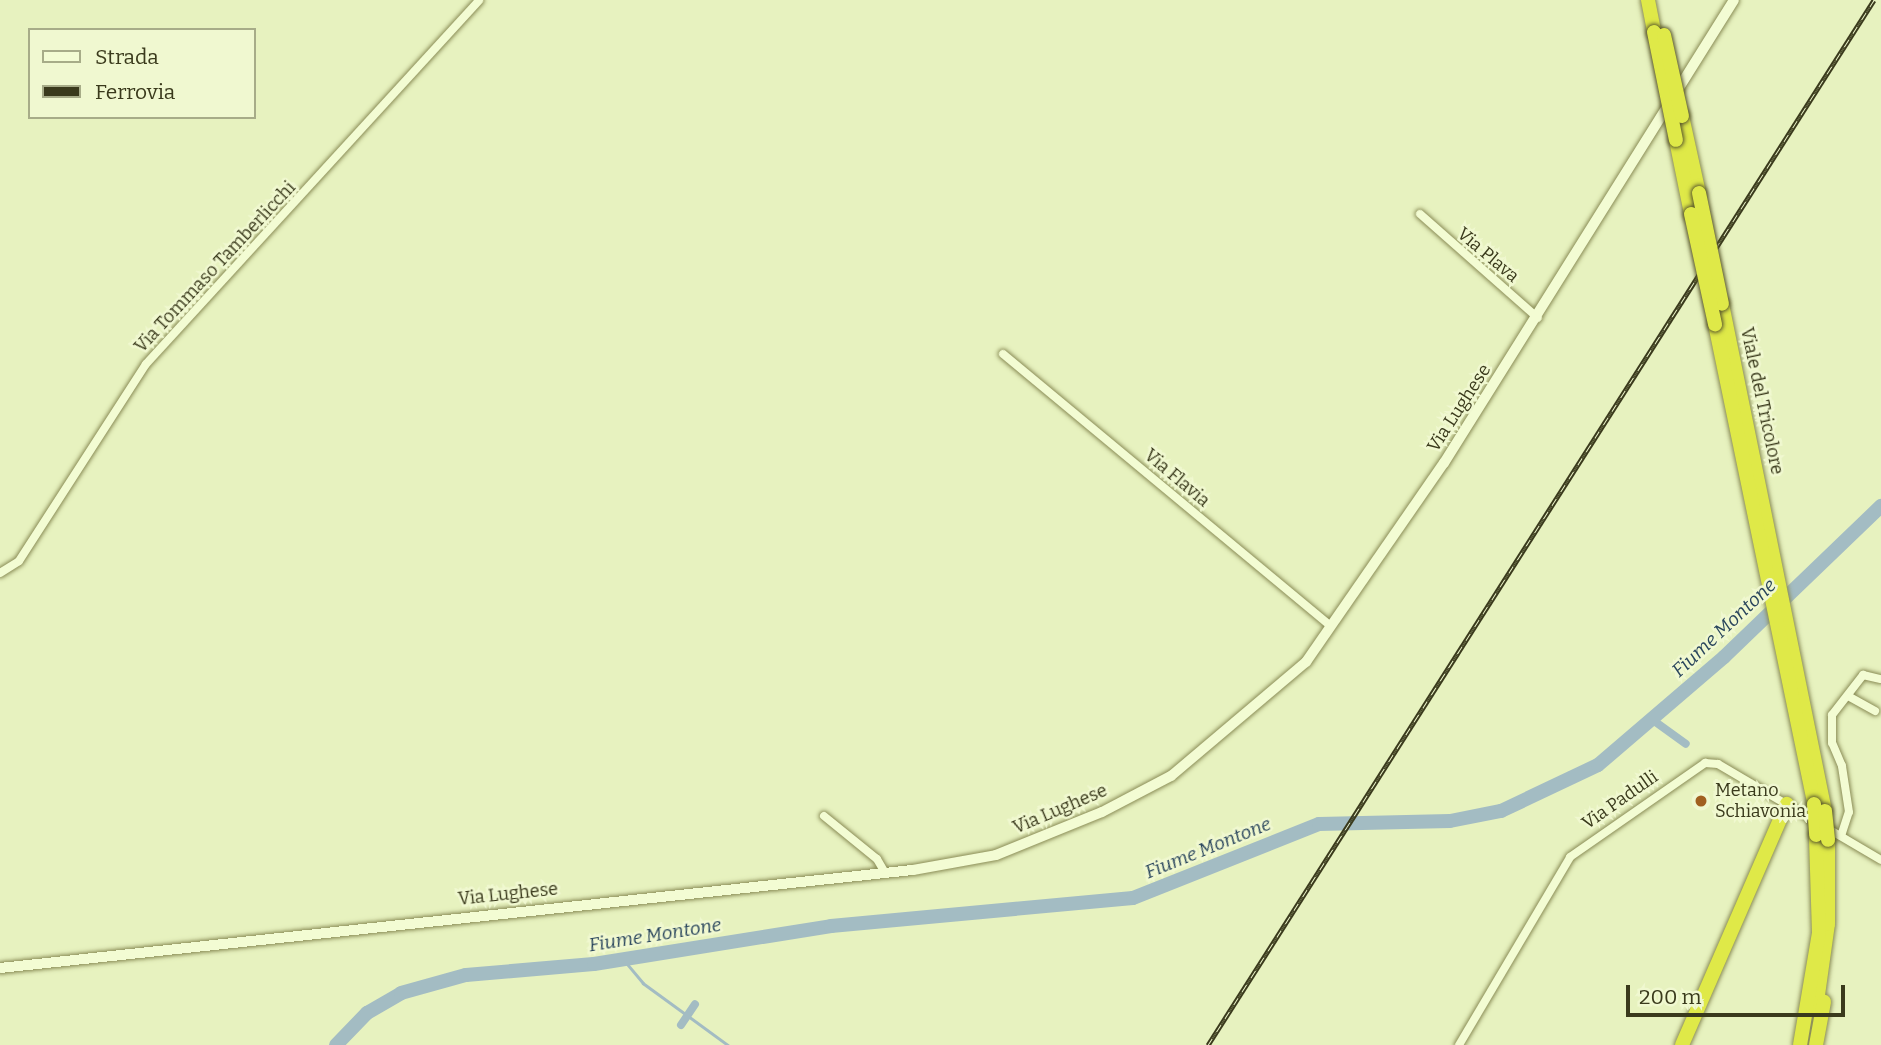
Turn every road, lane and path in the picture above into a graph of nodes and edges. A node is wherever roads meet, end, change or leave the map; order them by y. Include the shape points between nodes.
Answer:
1 (479, 0) edge
2 (1648, 0) edge
3 (1658, 0) edge
4 (1734, 0) edge
5 (1658, 30) junction
6 (1420, 214) dead end
7 (1538, 318) junction
8 (1003, 354) dead end
9 (1759, 517) junction
10 (0, 573) edge
11 (1331, 626) junction
12 (1881, 679) edge
13 (1848, 696) junction
14 (1875, 711) dead end
15 (1787, 804) junction
16 (824, 816) dead end
17 (1828, 837) junction
18 (1881, 860) edge
19 (885, 873) junction
20 (1828, 924) junction
21 (0, 968) edge
22 (1811, 982) junction
23 (1690, 1017) junction
24 (1458, 1045) edge
25 (1682, 1045) edge
26 (1689, 1045) edge
27 (1794, 1045) edge
28 (1800, 1045) edge
29 (1808, 1045) edge
30 (1816, 1045) edge

1 - 10 street, Via Tommaso Tamberlicchi via 146,364 19,561
2 - 5 highway, Viale del Tricolore
3 - 5 highway, Viale del Tricolore
4 - 7 main road, Via Lughese
5 - 9 highway, Viale del Tricolore, bridge via 1676,140
5 - 9 highway, Viale del Tricolore, bridge via 1699,193
6 - 7 street, Via Plava
7 - 11 main road, Via Lughese
8 - 11 street, Via Flavia
9 - 17 highway, Viale del Tricolore, bridge
11 - 19 main road, Via Lughese via 1288,679 1171,776 1102,812 996,855
12 - 13 street via 1863,675
13 - 14 street
13 - 17 street via 1832,715 1832,743 1842,766 1849,812
15 - 17 street, Via Padulli
15 - 23 highway
15 - 24 street, Via Padulli via 1718,764 1705,763 1589,840 1570,857
16 - 19 street via 877,859
17 - 18 street, Via Padulli
17 - 20 highway
17 - 22 highway
19 - 21 main road, Via Lughese
20 - 29 highway
20 - 30 highway via 1828,974
22 - 27 highway
22 - 28 highway
23 - 25 highway
23 - 26 highway

